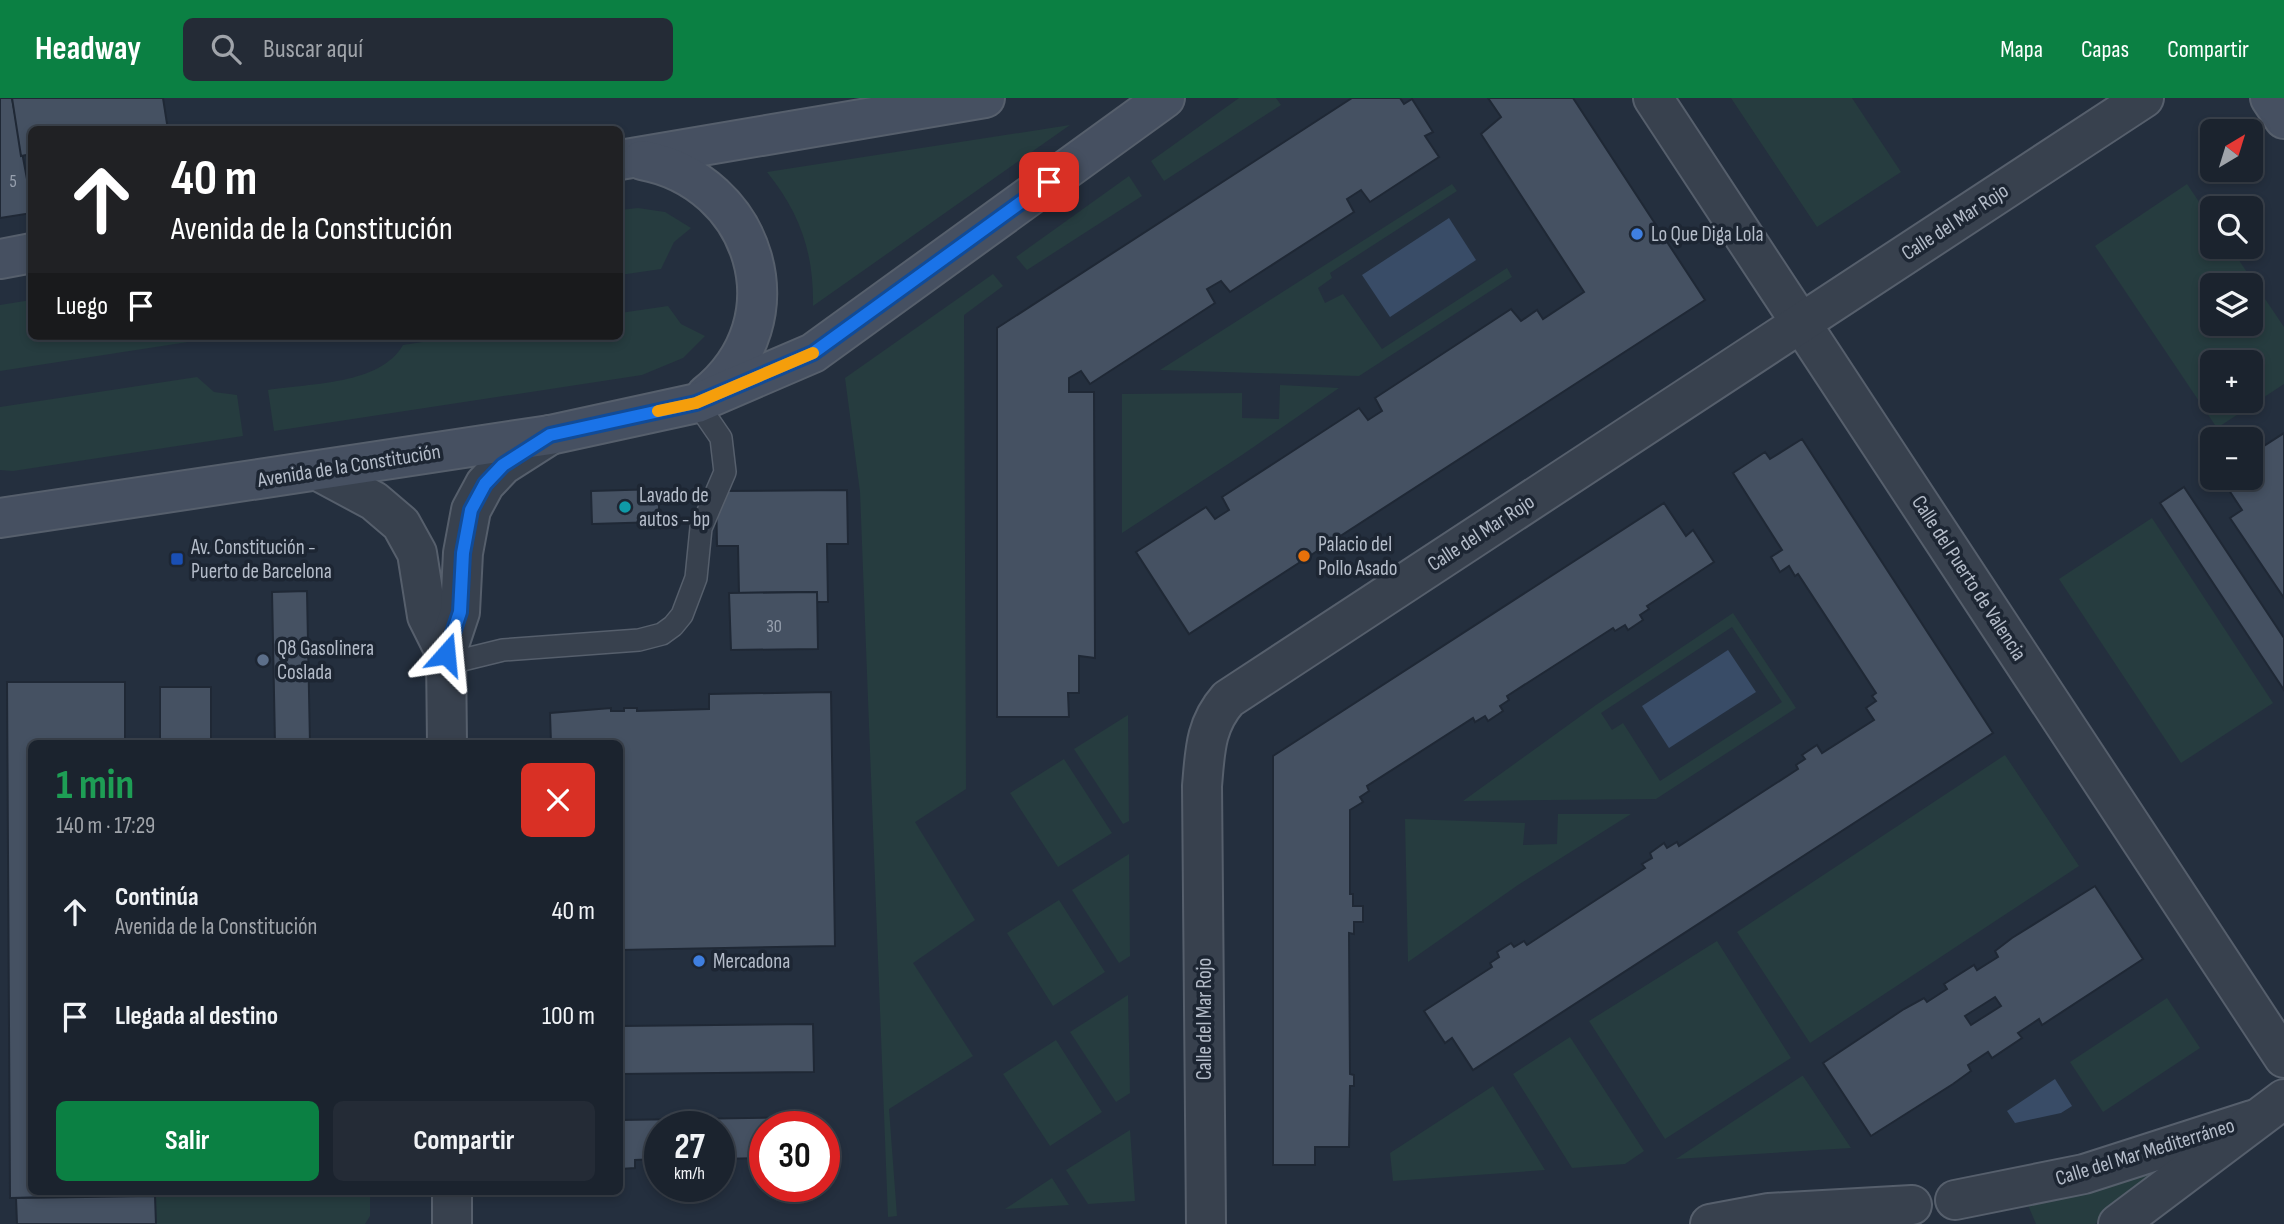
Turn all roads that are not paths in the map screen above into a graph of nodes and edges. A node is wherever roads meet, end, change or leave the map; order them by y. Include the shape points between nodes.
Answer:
1 (985, 98) edge
2 (1165, 98) edge
3 (1653, 98) edge
4 (2144, 98) edge
5 (2270, 98) edge
6 (2284, 119) edge
7 (626, 159) edge
8 (28, 254) edge
9 (0, 259) edge
10 (1802, 323) junction
11 (696, 403) junction
12 (550, 435) junction
13 (320, 472) junction
14 (0, 517) edge
15 (446, 659) junction
16 (447, 740) edge
17 (2284, 1058) edge
18 (2284, 1099) edge
19 (2252, 1120) junction
20 (452, 1195) edge
21 (1955, 1200) junction
22 (1900, 1215) edge
23 (452, 1224) edge
24 (1206, 1224) edge
25 (1710, 1224) edge
26 (1990, 1224) edge
27 (2118, 1224) edge

1 - 7 street, Avenida de la Constitución
2 - 11 street, Avenida de la Constitución via 813,353
3 - 10 street, Calle del Puerto de Valencia
4 - 10 street, Calle del Mar Rojo
5 - 6 street
7 - 11 street, Avenida de la Constitución via 660,163 709,189 729,209 753,258 756,313 748,340 736,365
8 - 9 street
10 - 17 street, Calle del Puerto de Valencia
10 - 24 street, Calle del Mar Rojo via 1228,699 1216,713 1207,735 1202,786
11 - 12 street, Avenida de la Constitución
11 - 15 lane via 721,438 725,472 701,528 696,578 674,626 639,639
12 - 13 street, Avenida de la Constitución
12 - 15 street via 503,465 477,495 463,553 460,612
13 - 14 street, Avenida de la Constitución
13 - 15 street via 374,502 401,524 417,553 427,616
15 - 16 street
18 - 19 street, Calle del Mar Mediterráneo
19 - 21 street, Calle del Mar Mediterráneo via 2084,1174
19 - 27 street, Calle del Mar Mediterráneo
20 - 23 street
21 - 22 street, Calle del Mar Mediterráneo via 1933,1199
21 - 26 street
22 - 25 street via 1769,1213

